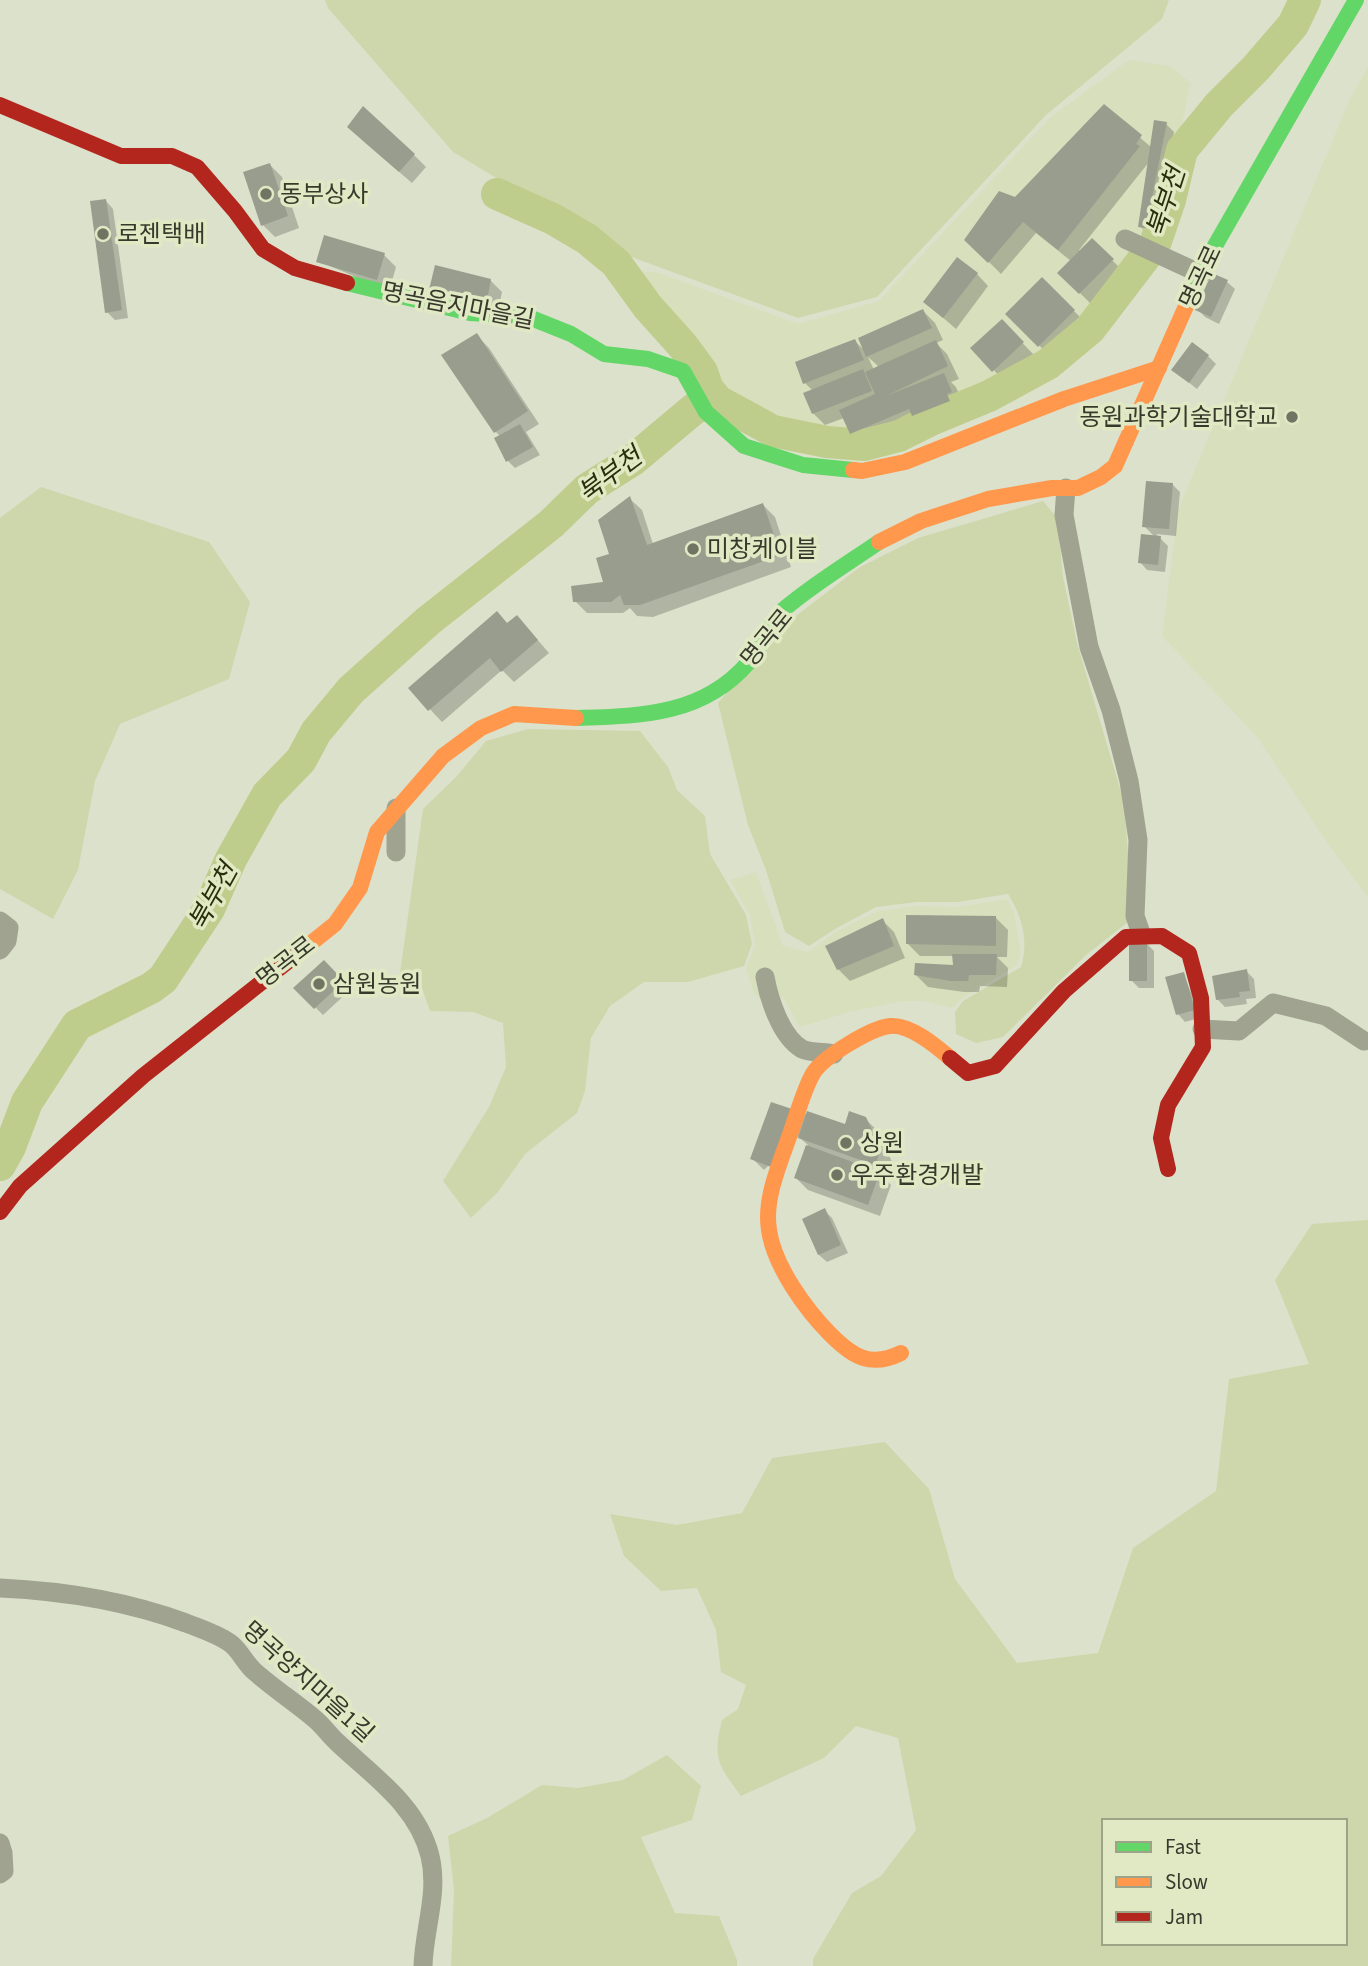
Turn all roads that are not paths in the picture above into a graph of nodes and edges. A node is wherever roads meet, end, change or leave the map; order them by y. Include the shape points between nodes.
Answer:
1 (1356, 0) edge
2 (0, 105) edge
3 (1125, 239) dead end
4 (1201, 274) junction
5 (1159, 368) junction
6 (1066, 488) junction
7 (396, 808) junction
8 (396, 852) dead end
9 (0, 921) edge
10 (1142, 936) junction
11 (0, 950) edge
12 (765, 977) dead end
13 (1202, 1029) junction
14 (1364, 1041) dead end
15 (834, 1054) junction
16 (1168, 1169) dead end
17 (0, 1212) edge
18 (901, 1353) dead end
19 (0, 1588) edge
20 (0, 1843) edge
21 (0, 1874) edge
22 (423, 1966) edge

1 - 4 street, 명곡로
2 - 5 street, 명곡음지마을길 via 121,156 172,156 197,167 263,248 295,268 470,313 526,316 571,334 604,354 648,359 682,371 706,412 744,446 803,465 862,471 905,462 1064,399
3 - 4 street
4 - 5 street, 명곡로
5 - 6 street, 명곡로 via 1115,466 1079,488
6 - 7 street, 명곡로 via 988,499 921,521 880,541 781,612 741,671 711,694 686,705 643,716 514,714 481,728 443,756
6 - 10 street via 1064,515 1089,647 1129,781 1138,840 1135,916
7 - 8 street
7 - 17 street, 명곡로 via 377,832 360,888 335,924 143,1076 20,1186
9 - 11 street via 9,928
10 - 13 street via 1162,936 1189,953 1201,998
10 - 15 street via 1126,937 1098,960 995,1066 968,1073 924,1036 891,1026 844,1045
12 - 15 street via 783,1028 802,1049
13 - 14 street via 1239,1031 1273,1003 1326,1016
13 - 16 street via 1203,1047 1168,1105 1161,1138
15 - 18 street via 813,1073 793,1124 772,1185 769,1230 796,1292 845,1349 866,1360 887,1360
19 - 22 street, 명곡양지마을1길 via 114,1601 158,1612 232,1644 254,1671 370,1770 419,1828 430,1856 433,1890
20 - 21 street via 4,1871

